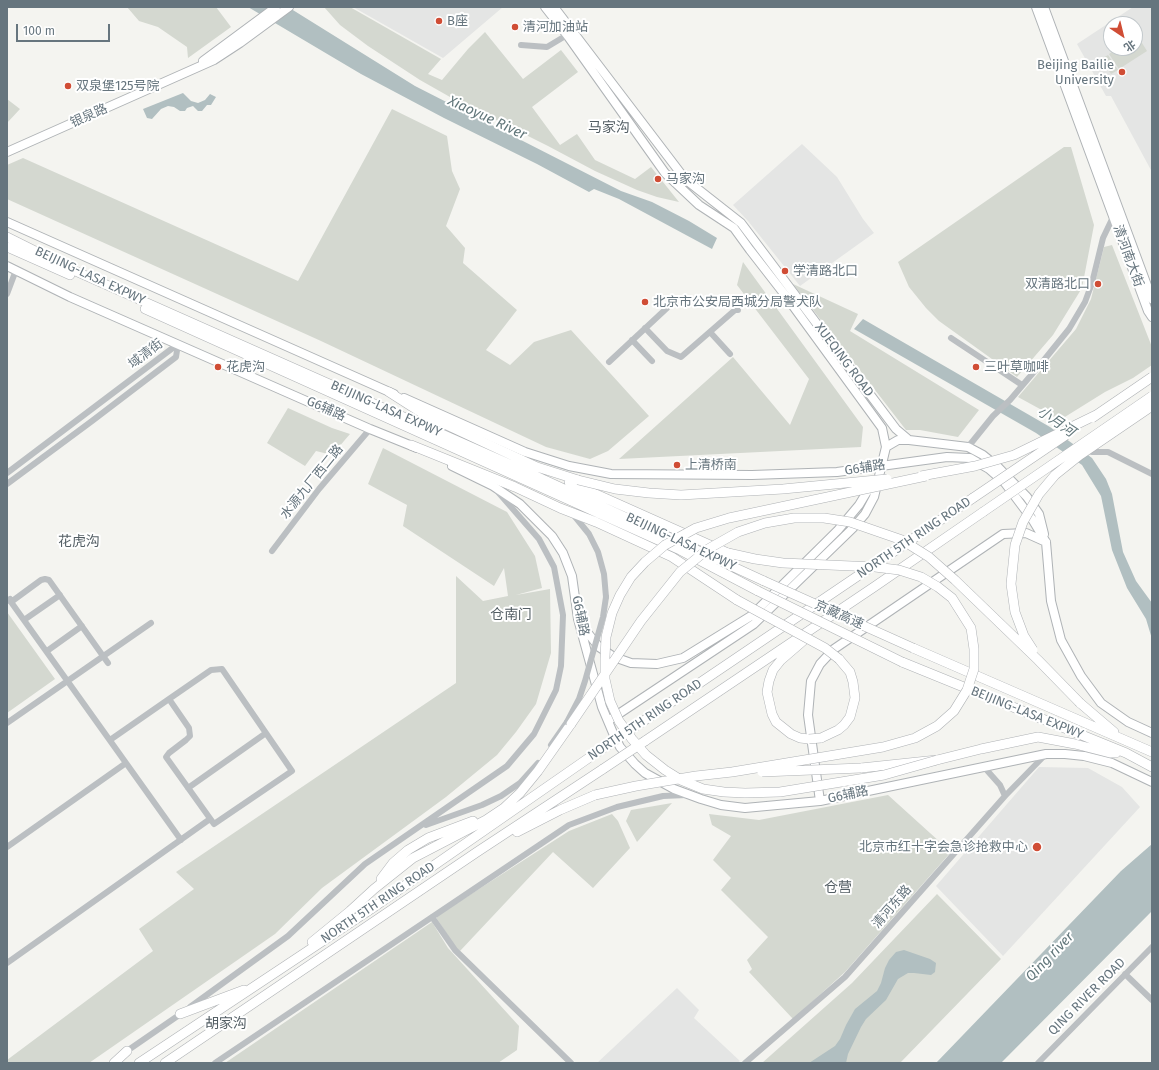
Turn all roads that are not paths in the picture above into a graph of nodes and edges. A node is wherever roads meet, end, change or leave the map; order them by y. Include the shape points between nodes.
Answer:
1 (276, 7) edge
2 (289, 7) edge
3 (545, 7) edge
4 (554, 7) edge
5 (1036, 7) edge
6 (1044, 7) edge
7 (251, 30) junction
8 (567, 35) junction
9 (521, 45) dead end
10 (7, 152) edge
11 (1119, 208) junction
12 (1114, 216) junction
13 (7, 222) edge
14 (7, 237) edge
15 (7, 247) edge
16 (7, 266) edge
17 (16, 270) junction
18 (7, 294) edge
19 (1152, 299) edge
20 (667, 308) dead end
21 (738, 310) dead end
22 (1152, 317) edge
23 (645, 328) junction
24 (710, 332) junction
25 (951, 338) dead end
26 (632, 340) junction
27 (178, 344) junction
28 (730, 354) dead end
29 (652, 361) dead end
30 (609, 362) dead end
31 (1152, 378) edge
32 (1022, 385) junction
33 (389, 392) junction
34 (1152, 396) edge
35 (1152, 406) edge
36 (1096, 415) junction
37 (370, 429) junction
38 (909, 440) junction
39 (411, 445) junction
40 (968, 446) junction
41 (886, 447) junction
42 (1092, 452) dead end
43 (882, 465) junction
44 (537, 467) junction
45 (7, 473) edge
46 (1152, 474) edge
47 (926, 476) junction
48 (7, 484) edge
49 (493, 486) junction
50 (570, 512) junction
51 (1046, 542) junction
52 (272, 551) dead end
53 (764, 581) joint
54 (874, 587) junction
55 (758, 592) joint
56 (60, 594) junction
57 (9, 601) edge
58 (578, 619) junction
59 (24, 620) junction
60 (151, 623) dead end
61 (82, 626) junction
62 (913, 648) joint
63 (47, 651) junction
64 (103, 656) junction
65 (1038, 660) junction
66 (902, 662) joint
67 (108, 663) dead end
68 (68, 681) junction
69 (169, 699) junction
70 (608, 721) junction
71 (7, 723) edge
72 (569, 723) junction
73 (266, 733) junction
74 (1152, 733) edge
75 (1121, 738) junction
76 (110, 740) junction
77 (1152, 752) edge
78 (1126, 753) junction
79 (1046, 754) junction
80 (938, 760) junction
81 (126, 763) junction
82 (984, 767) junction
83 (1152, 767) edge
84 (732, 772) junction
85 (1152, 782) edge
86 (188, 788) junction
87 (688, 794) junction
88 (1005, 796) junction
89 (820, 801) junction
90 (210, 819) junction
91 (418, 828) junction
92 (181, 840) junction
93 (7, 847) edge
94 (477, 852) junction
95 (432, 917) junction
96 (1152, 947) edge
97 (7, 963) edge
98 (1125, 974) junction
99 (268, 978) junction
100 (260, 983) junction
101 (1152, 1000) edge
102 (180, 1014) junction
103 (127, 1051) junction
104 (110, 1063) edge
105 (114, 1063) edge
106 (139, 1063) edge
107 (165, 1063) edge
108 (215, 1063) edge
109 (571, 1063) edge
110 (745, 1063) edge
111 (1038, 1063) edge

1 - 7 main road, 银泉路
2 - 7 main road, 银泉路
3 - 8 main road, XUEQING ROAD
4 - 38 main road, XUEQING ROAD via 685,179 741,223 896,429
5 - 12 main road, 清河南大街
6 - 11 main road, 清河南大街
7 - 10 main road, 银泉路 via 193,69
8 - 9 street via 547,47
8 - 41 main road, XUEQING ROAD via 666,173 699,206 734,228 786,295 882,428
11 - 12 street
11 - 19 main road, 清河南大街
12 - 22 main road, 清河南大街
12 - 32 street via 1103,238 1085,302 1069,329
13 - 33 main road, G6辅路
14 - 53 highway, BEIJING-LASA EXPWY via 80,273
15 - 55 highway, BEIJING-LASA EXPWY via 673,547
16 - 17 main road, G6辅路
17 - 18 street
17 - 27 main road, G6辅路 via 70,297
20 - 23 street
21 - 24 street via 734,310
23 - 24 street via 667,351 682,357
23 - 26 street
24 - 28 street
25 - 32 street
26 - 29 street
26 - 30 street
27 - 37 main road, G6辅路
27 - 45 street, 域清街
27 - 48 street, 域清街 via 176,356
31 - 36 highway, NORTH 5TH RING ROAD, bridge
32 - 40 street
33 - 43 main road, G6辅路 via 526,452 569,466 612,474 752,475 837,472
33 - 44 highway via 425,415
34 - 54 highway, NORTH 5TH RING ROAD, bridge
35 - 65 highway, bridge via 1080,455 1055,476 1039,494 1023,522 1015,545 1010,584 1015,612 1024,636
36 - 47 highway, bridge via 1014,455
36 - 99 highway, NORTH 5TH RING ROAD, bridge
37 - 39 main road, G6辅路
37 - 52 street, 水源九厂西二路 via 319,489
38 - 40 main road
38 - 41 main road via 898,440
39 - 49 main road, G6辅路
39 - 50 highway
40 - 51 main road via 998,467 1027,497 1039,514
41 - 43 main road, XUEQING ROAD
42 - 46 street via 1108,452
43 - 51 main road, G6辅路 via 947,457 970,458 989,468 1005,483
43 - 58 main road via 859,505 838,530 751,616 683,658 657,664 631,663 614,657 599,646
43 - 70 main road, XUEQING ROAD via 874,497 865,514 754,624
44 - 47 highway, bridge via 615,489 681,495 776,490
44 - 84 highway, bridge via 728,553 783,563 899,570 921,577 952,598 970,628 974,669 968,690 954,711 937,726 916,738 883,747
47 - 80 highway, bridge via 729,518 696,528 665,545 631,577 620,595 606,637 605,679 610,701 619,721 636,745 665,770 703,789 745,793 780,792 884,775
49 - 58 main road, G6辅路 via 520,504 539,522 563,553 572,576
49 - 91 street via 538,538 554,567 564,614 562,666 556,690 534,734 507,766
50 - 54 highway, bridge via 672,556 737,600 824,648 839,659 850,672 854,682 856,698 850,717 838,730 821,738 800,738 776,722 772,714 767,692 773,670 797,646
50 - 72 street, bridge via 589,534 598,552 604,574 606,597 585,681
51 - 74 main road, G6辅路 via 1051,601 1061,640 1081,676 1101,703 1128,722
51 - 89 main road via 1026,533 1003,534 834,649 820,664 811,681 808,716
53 - 62 highway, 京藏高速, bridge
54 - 94 highway, NORTH 5TH RING ROAD, bridge
55 - 66 highway, 京藏高速, bridge
56 - 57 street via 49,580 45,579
56 - 59 street
56 - 61 street
57 - 59 street
58 - 70 main road, G6辅路
59 - 63 street
60 - 64 street
61 - 63 street
61 - 64 street
62 - 75 highway, BEIJING-LASA EXPWY
63 - 68 street
64 - 67 street
64 - 68 street
65 - 72 highway, bridge via 950,575 929,557 902,540 850,522 824,518 794,518 738,532 708,549 680,572 641,621
65 - 75 highway, bridge via 1080,703
66 - 78 highway, BEIJING-LASA EXPWY
68 - 71 street
68 - 76 street
69 - 73 street via 211,670 222,669
69 - 76 street
69 - 86 street via 189,728 190,736 166,757
70 - 87 main road, G6辅路 via 620,747 635,764 645,773
72 - 91 street via 535,768 520,783 482,805
72 - 99 highway via 538,771 520,793 483,817 428,838 408,850 394,862 374,889 350,911
73 - 86 street
73 - 90 street via 292,771 214,824
75 - 77 highway, BEIJING-LASA EXPWY
76 - 81 street
78 - 80 highway via 1110,753 1038,737
78 - 83 highway, BEIJING-LASA EXPWY
79 - 82 main road, G6辅路
79 - 85 main road, G6辅路 via 1071,755 1112,763
79 - 88 street, 清河东路
80 - 84 highway, bridge via 861,768
81 - 92 street
81 - 93 street
82 - 88 street via 1000,785
82 - 89 main road, G6辅路
84 - 94 highway, bridge via 636,786 595,795
86 - 90 street
87 - 89 main road, G6辅路 via 721,805 745,808
87 - 95 street via 663,796 617,807 568,825
88 - 110 street, 清河东路 via 845,977
90 - 92 street
91 - 102 street via 365,864 288,936
92 - 97 street
94 - 107 highway, NORTH 5TH RING ROAD
95 - 108 street
95 - 109 street via 455,950
96 - 98 street, QING RIVER ROAD
98 - 101 street
98 - 111 street, QING RIVER ROAD
99 - 100 highway, NORTH 5TH RING ROAD
100 - 102 highway
100 - 106 highway, NORTH 5TH RING ROAD
102 - 103 street
103 - 104 street
103 - 105 highway

